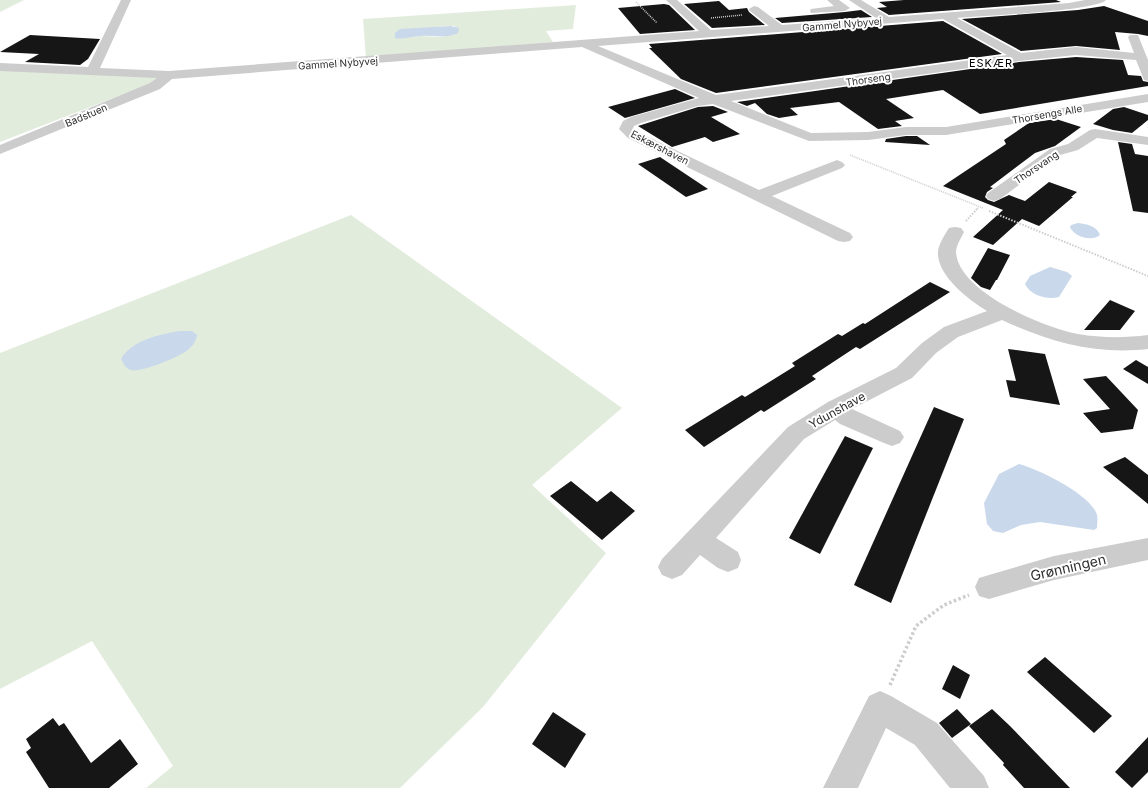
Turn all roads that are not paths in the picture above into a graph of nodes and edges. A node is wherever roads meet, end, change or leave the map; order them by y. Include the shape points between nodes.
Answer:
1 (126, 0) edge
2 (671, 0) edge
3 (856, 0) edge
4 (1101, 0) edge
5 (834, 1) edge
6 (757, 12) road end
7 (806, 12) dead end
8 (946, 16) junction
9 (887, 20) junction
10 (780, 29) junction
11 (708, 34) junction
12 (1134, 37) dead end
13 (583, 44) junction
14 (1019, 57) junction
15 (1141, 57) junction
16 (0, 67) edge
17 (92, 72) junction
18 (169, 75) junction
19 (1148, 77) edge
20 (1148, 98) edge
21 (716, 100) junction
22 (775, 124) joint
23 (1148, 141) edge
24 (0, 150) edge
25 (837, 165) dead end
26 (760, 195) junction
27 (994, 196) dead end
28 (955, 232) dead end
29 (844, 237) dead end
30 (1002, 313) junction
31 (1148, 342) edge
32 (836, 408) junction
33 (892, 437) dead end
34 (698, 540) junction
35 (1148, 549) edge
36 (728, 560) dead end
37 (672, 567) dead end
38 (989, 587) road end
39 (840, 788) edge
40 (972, 788) edge

1 - 17 street
2 - 11 street
3 - 5 street
3 - 9 street
4 - 8 street, Gammel Nybyvej via 1069,6
5 - 7 street via 845,8
6 - 10 street
8 - 9 street, Gammel Nybyvej
8 - 14 street
9 - 10 street, Gammel Nybyvej
10 - 11 street, Gammel Nybyvej
11 - 13 street, Gammel Nybyvej
12 - 15 street
13 - 18 street, Gammel Nybyvej
13 - 21 street, Gammel Nybyvej
14 - 15 street, Thorseng via 1076,51
14 - 21 street, Thorseng
15 - 19 street
16 - 17 street, Gammel Nybyvej
17 - 18 street, Gammel Nybyvej
18 - 24 street, Badstuen via 155,86
20 - 22 street, Thorsengs Alle via 946,131 814,137
21 - 22 street, Gammel Nybyvej
21 - 26 street, Eskærshaven via 697,102 636,120 628,124 626,129 633,135
23 - 27 street, Thorsvang via 1095,133 1073,147 1055,152
25 - 26 street
26 - 29 street, Eskærshaven
28 - 30 street via 947,248 952,269 970,291
30 - 31 street via 1044,332 1068,338 1115,344
30 - 32 street, Ydunshave via 951,332 929,348 904,373
32 - 33 street via 848,418
32 - 34 street, Ydunshave via 796,433
34 - 36 street
34 - 37 street, Ydunshave
35 - 38 street, Grønningen via 1054,568
39 - 40 street via 880,708 926,734

